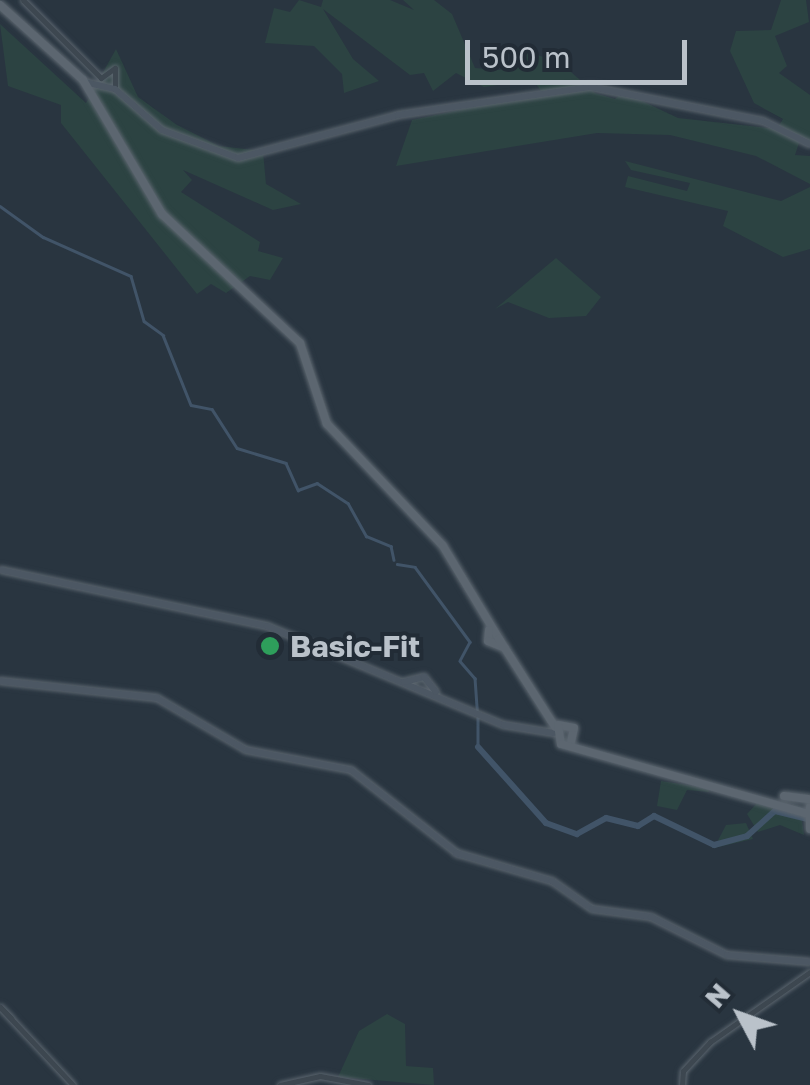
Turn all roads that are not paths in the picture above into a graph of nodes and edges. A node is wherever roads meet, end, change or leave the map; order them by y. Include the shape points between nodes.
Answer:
1 (23, 0) edge
2 (0, 8) edge
3 (81, 84) junction
4 (116, 89) junction
5 (810, 144) edge
6 (0, 569) edge
7 (0, 681) edge
8 (415, 684) junction
9 (427, 688) junction
10 (438, 697) junction
11 (428, 702) dead end
12 (557, 731) junction
13 (573, 738) junction
14 (809, 807) edge
15 (808, 826) edge
16 (810, 962) edge
17 (810, 972) edge
18 (3, 1009) edge
19 (281, 1082) edge
20 (73, 1085) edge
21 (368, 1085) edge
22 (682, 1085) edge

1 - 4 street via 101,78 114,68
2 - 3 main road
3 - 4 main road
3 - 12 main road via 160,216 300,347 329,434 469,582
4 - 5 main road via 162,130 238,158 385,119 608,88 763,122
6 - 8 main road via 255,622
7 - 16 main road via 157,698 238,747 344,768 418,831 474,861 544,879 592,908 651,916 719,953
8 - 9 main road
8 - 9 main road
9 - 10 main road
10 - 11 main road
10 - 12 main road via 504,726
12 - 13 main road
12 - 13 main road
13 - 14 main road
13 - 14 main road
14 - 15 main road
17 - 22 street via 710,1042 683,1070
18 - 20 street
19 - 21 street

